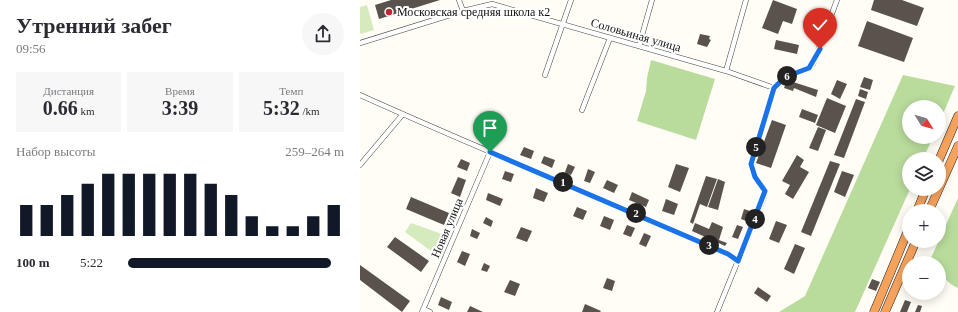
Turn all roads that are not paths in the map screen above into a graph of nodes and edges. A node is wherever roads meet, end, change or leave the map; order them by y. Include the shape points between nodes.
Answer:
1 (459, 0) edge
2 (572, 0) edge
3 (652, 0) edge
4 (746, 0) edge
5 (837, 0) edge
6 (492, 2) edge
7 (463, 11) junction
8 (564, 24) junction
9 (610, 38) junction
10 (360, 43) edge
11 (639, 46) junction
12 (726, 71) junction
13 (545, 75) dead end
14 (774, 88) junction
15 (360, 95) edge
16 (582, 110) dead end
17 (403, 114) junction
18 (958, 116) edge
19 (958, 146) edge
20 (490, 152) junction
21 (942, 152) edge
22 (360, 165) edge
23 (932, 204) edge
24 (902, 245) edge
25 (913, 248) edge
26 (738, 261) junction
27 (423, 311) edge
28 (430, 312) edge
29 (717, 312) edge
30 (874, 312) edge
31 (885, 312) edge

1 - 7 street
2 - 8 street
3 - 11 street
4 - 12 street
5 - 14 street via 813,64 785,77
6 - 7 street
6 - 8 street, Соловьиная улица
7 - 10 street
8 - 9 street, Соловьиная улица
8 - 13 street
9 - 11 street, Соловьиная улица
9 - 16 street
11 - 12 street, Соловьиная улица
12 - 14 street, Соловьиная улица
14 - 26 street via 751,164 755,177 765,191
15 - 17 street
17 - 20 street
17 - 22 street
18 - 21 highway
19 - 23 highway
20 - 26 street via 666,226
20 - 27 street, Новая улица
24 - 30 highway
25 - 31 highway
26 - 29 street
27 - 28 street

